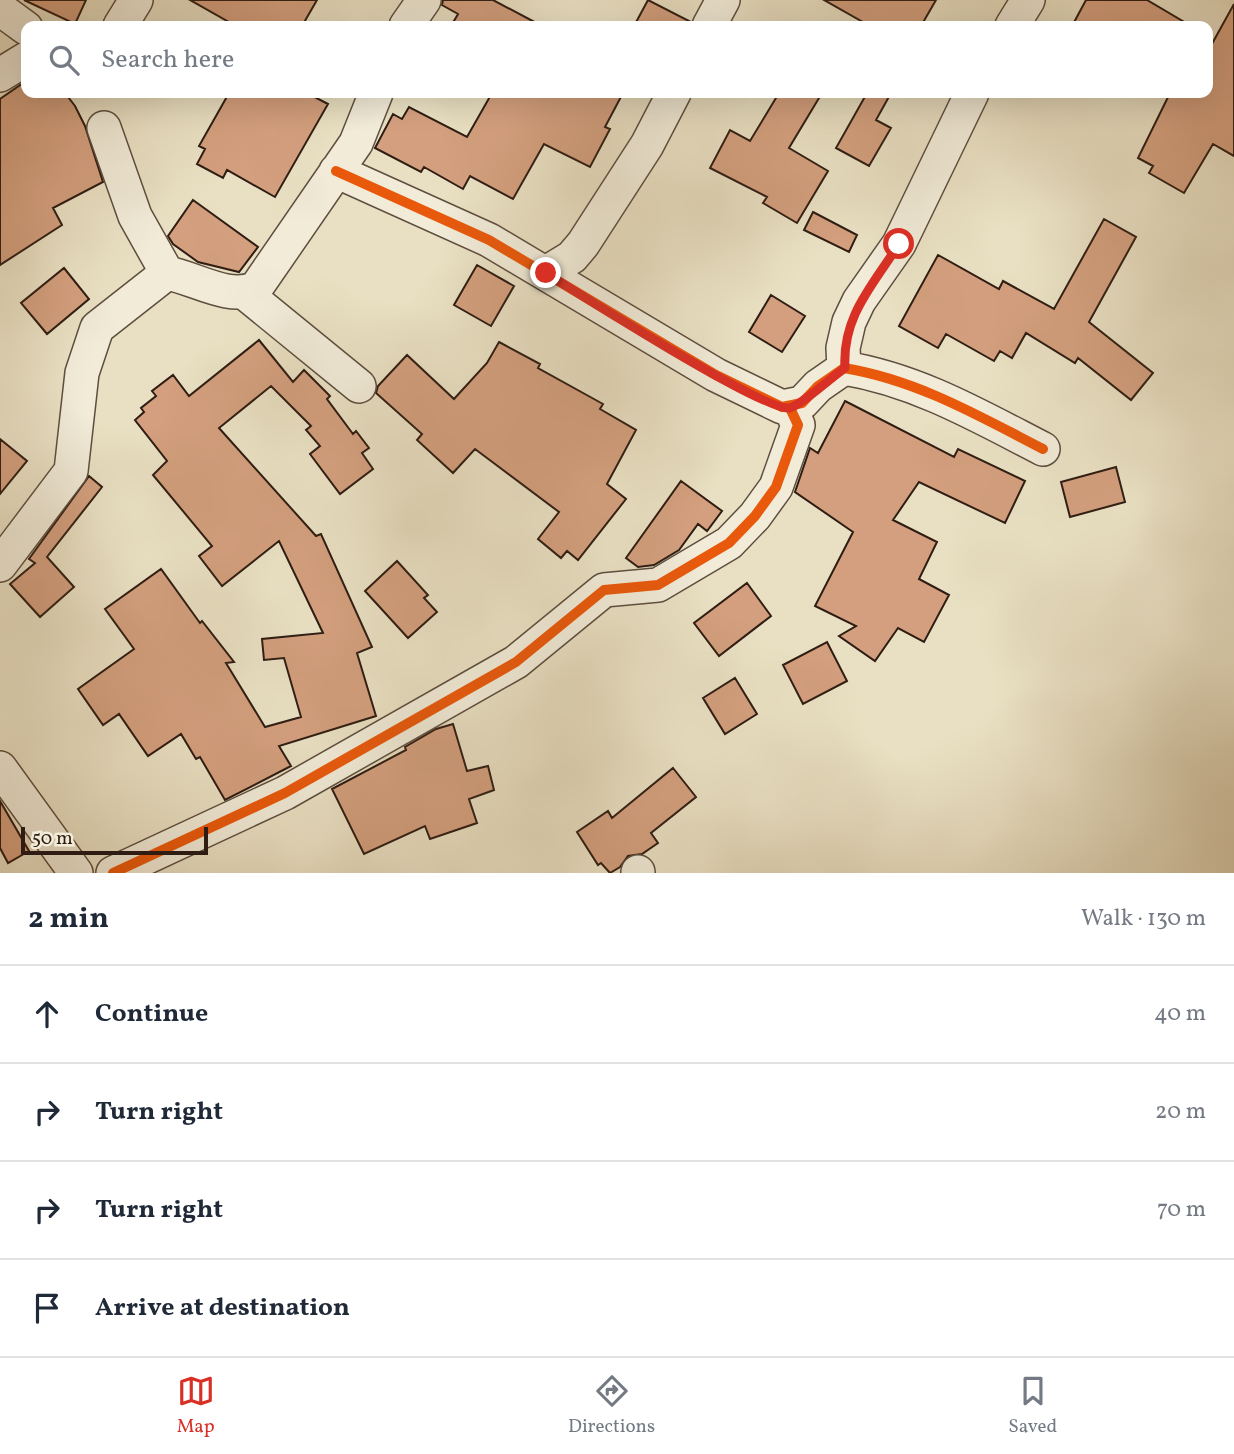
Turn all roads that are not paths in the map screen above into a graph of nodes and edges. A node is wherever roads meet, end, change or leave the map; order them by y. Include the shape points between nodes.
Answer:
1 (135, 0) edge
2 (424, 0) edge
3 (723, 0) edge
4 (1028, 0) edge
5 (0, 9) edge
6 (123, 21) edge
7 (409, 21) edge
8 (712, 21) edge
9 (1015, 21) edge
10 (21, 24) edge
11 (21, 62) edge
12 (0, 75) edge
13 (374, 98) edge
14 (671, 98) edge
15 (970, 98) edge
16 (104, 128) dead end
17 (336, 171) junction
18 (167, 273) junction
19 (546, 273) junction
20 (245, 293) junction
21 (845, 368) junction
22 (359, 386) dead end
23 (790, 408) junction
24 (1043, 449) dead end
25 (0, 565) edge
26 (0, 768) edge
27 (76, 873) edge
28 (113, 873) edge

1 - 6 street
2 - 7 street
3 - 8 street
4 - 9 street
5 - 10 street
11 - 12 street
13 - 17 street via 356,143
14 - 19 street via 583,244
15 - 21 street via 899,244 859,301 849,323
16 - 18 street via 135,216
17 - 19 street via 489,240
17 - 20 street via 270,271 256,288
18 - 20 street
18 - 25 street via 97,328 82,373 71,471
19 - 23 street via 716,375
20 - 22 street
21 - 23 street
21 - 24 street via 934,392
23 - 28 street via 797,425 776,487 729,543 658,585 604,590 516,662 285,793
26 - 27 street

